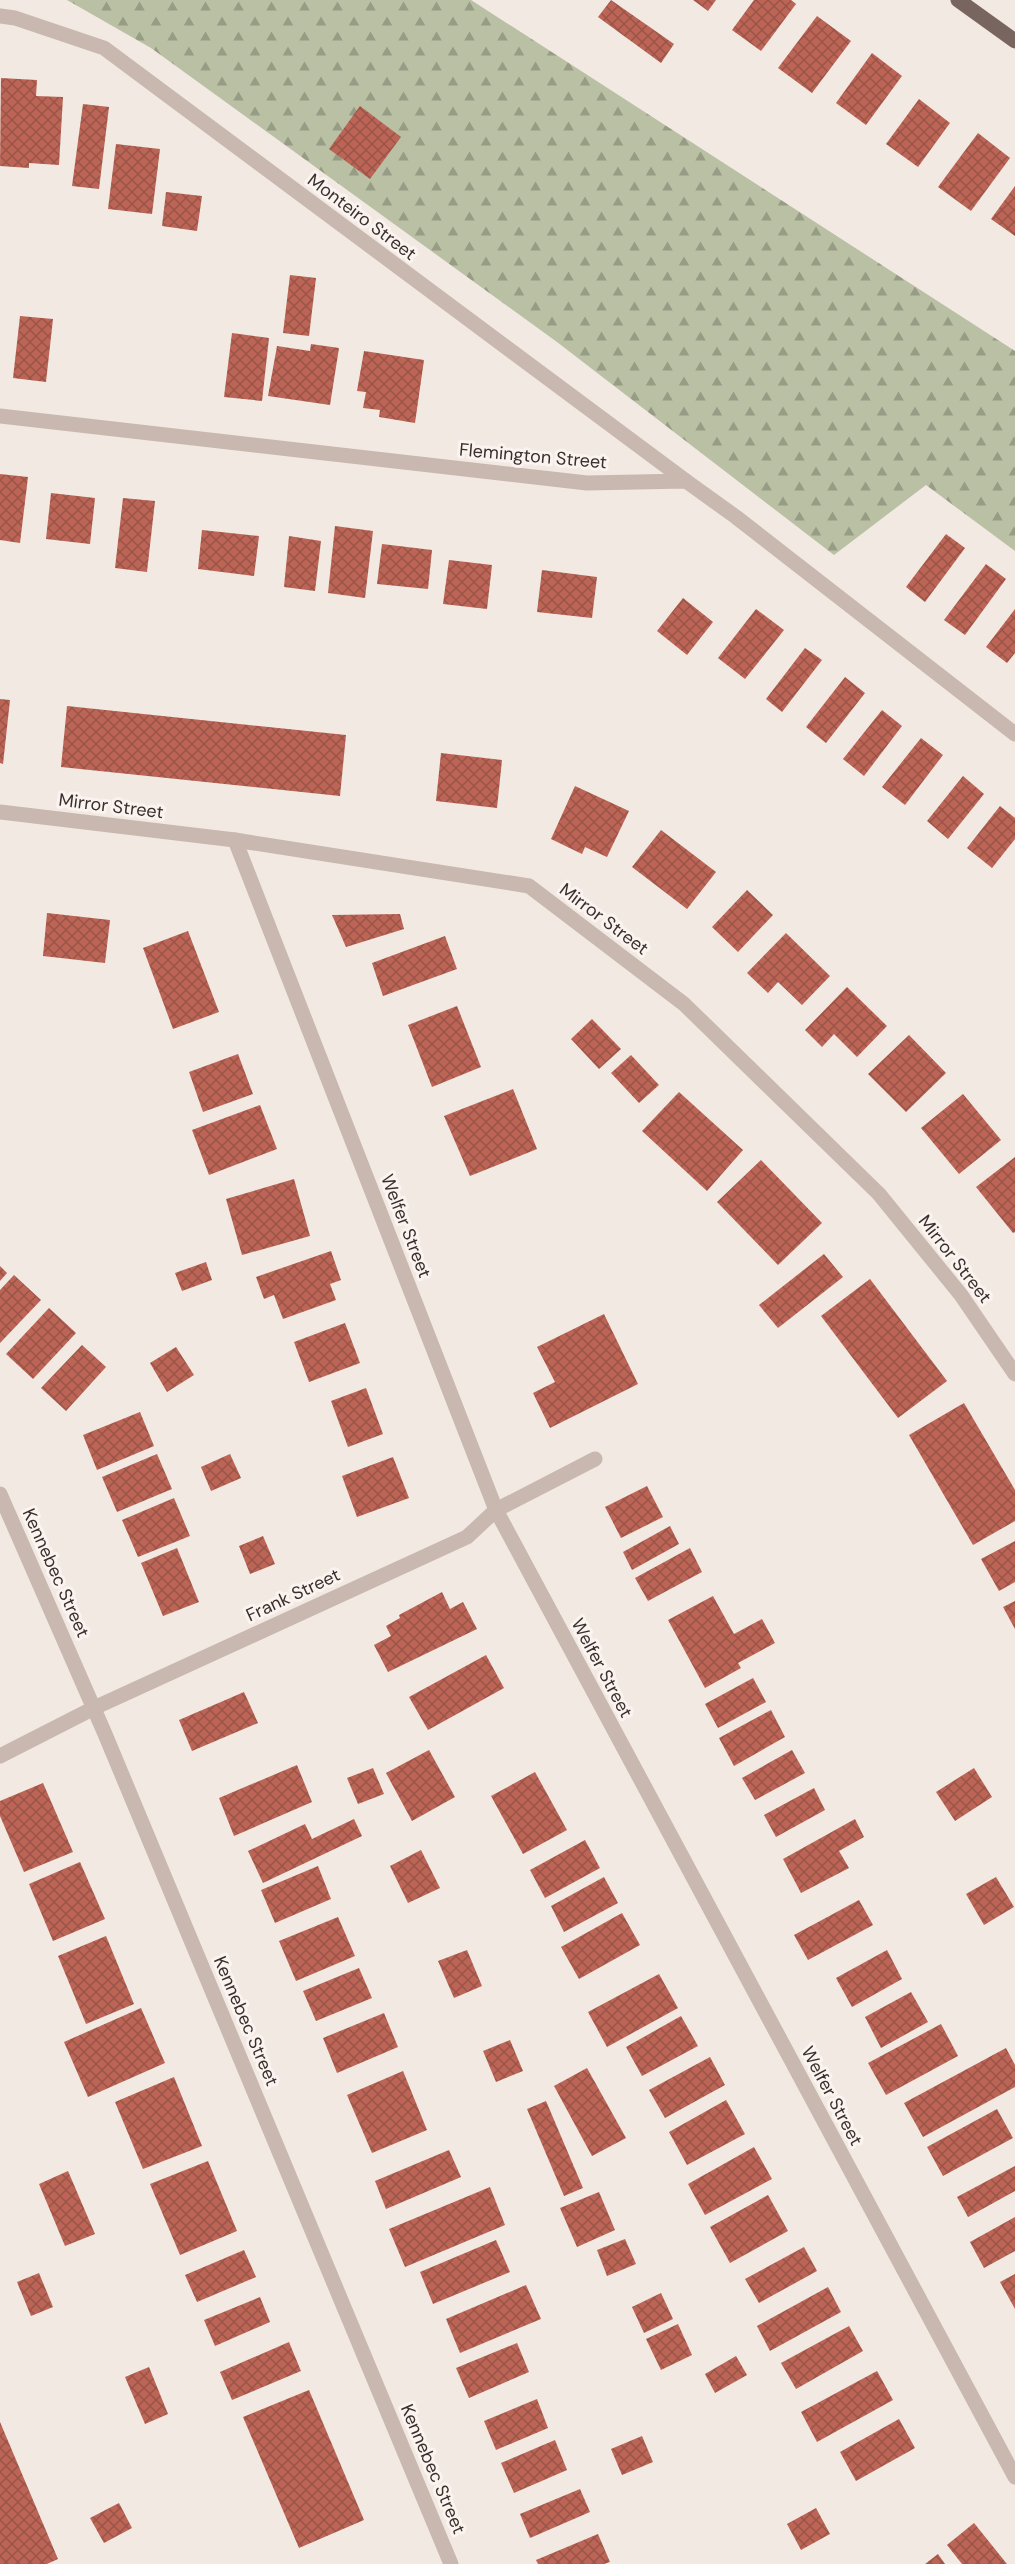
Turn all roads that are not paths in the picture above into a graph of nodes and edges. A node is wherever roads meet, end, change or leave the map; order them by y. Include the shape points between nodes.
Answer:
1 (958, 0) edge
2 (0, 16) edge
3 (1015, 41) edge
4 (0, 416) edge
5 (686, 481) junction
6 (1015, 734) edge
7 (0, 812) edge
8 (235, 840) junction
9 (1015, 1374) edge
10 (595, 1459) dead end
11 (0, 1494) edge
12 (496, 1510) junction
13 (94, 1708) junction
14 (0, 1756) edge
15 (1015, 2477) edge
16 (452, 2564) edge

1 - 3 main road
2 - 5 street, Monteiro Street via 105,48
4 - 5 street, Flemington Street via 587,483
5 - 6 street
7 - 8 street, Mirror Street
8 - 9 street, Mirror Street via 528,886 684,1004 879,1194 961,1295
8 - 12 street, Welfer Street
10 - 12 street, Frank Street
11 - 13 street, Kennebec Street
12 - 13 street, Frank Street via 467,1537
12 - 15 street, Welfer Street
13 - 14 street, Frank Street
13 - 16 street, Kennebec Street

